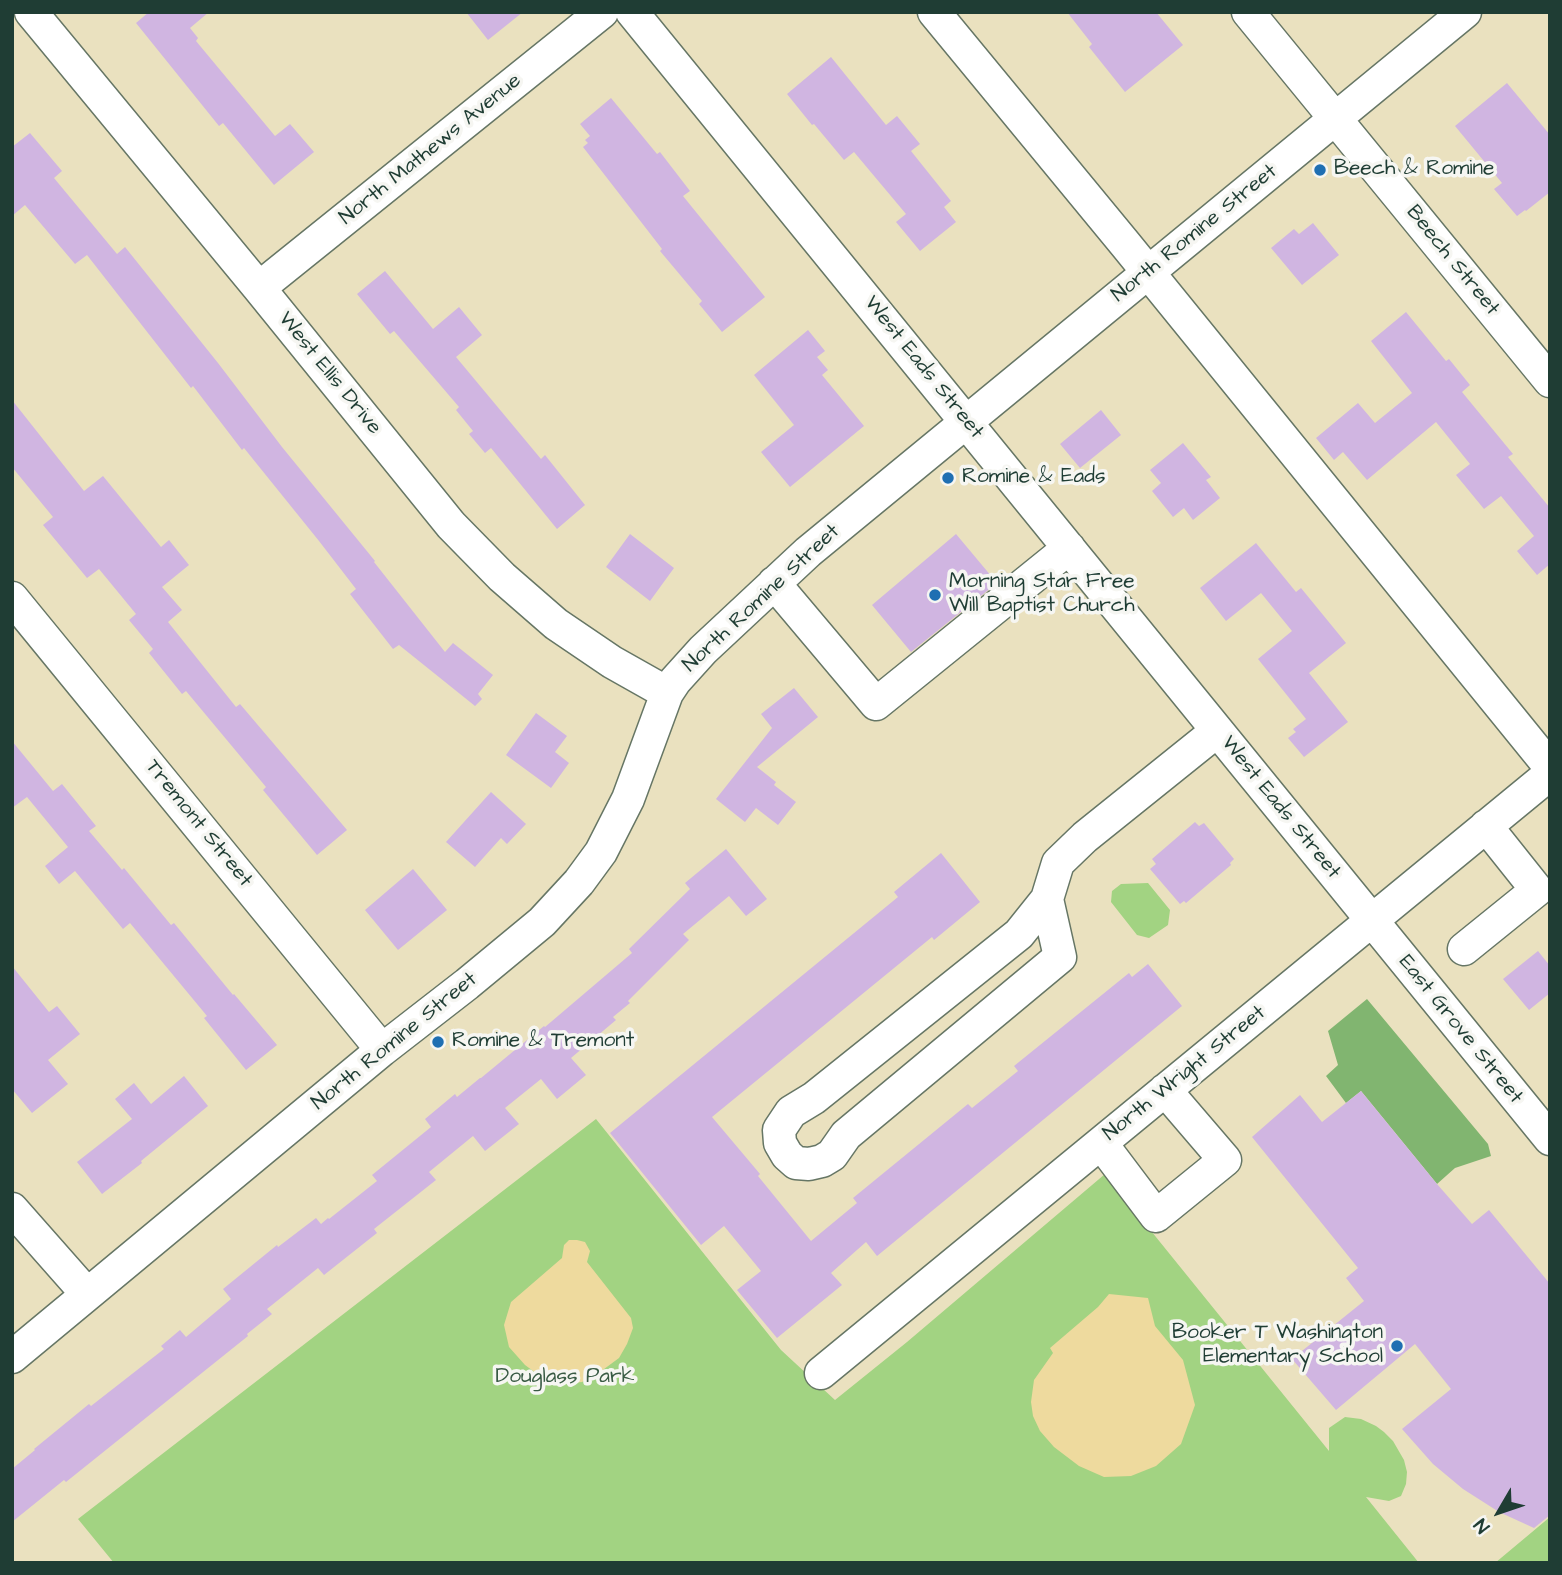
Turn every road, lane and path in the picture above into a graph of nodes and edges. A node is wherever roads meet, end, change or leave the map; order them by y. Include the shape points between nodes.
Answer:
1 (31, 12) edge
2 (602, 12) edge
3 (632, 12) edge
4 (934, 12) edge
5 (1248, 12) edge
6 (1465, 12) edge
7 (1335, 119) junction
8 (1148, 272) junction
9 (259, 288) junction
10 (1550, 381) edge
11 (966, 422) junction
12 (1069, 548) junction
13 (774, 583) junction
14 (12, 598) edge
15 (667, 693) junction
16 (1217, 731) junction
17 (1550, 767) edge
18 (1550, 774) edge
19 (1486, 826) junction
20 (1047, 899) junction
21 (1371, 920) junction
22 (1464, 949) dead end
23 (382, 1050) junction
24 (1165, 1090) junction
25 (1550, 1139) edge
26 (1101, 1143) junction
27 (12, 1209) edge
28 (87, 1294) junction
29 (12, 1357) edge
30 (821, 1373) dead end

1 - 9 street, West Ellis Drive
2 - 9 street, North Mathews Avenue
3 - 11 street, West Eads Street
4 - 8 street
5 - 7 street, Beech Street
6 - 7 street, North Romine Street
7 - 8 street, North Romine Street
7 - 10 street, Beech Street
8 - 11 street, North Romine Street
8 - 17 street
9 - 15 street, West Ellis Drive via 452,525 502,577 556,624
11 - 12 street, West Eads Street
11 - 13 street, North Romine Street
12 - 13 street via 876,704
12 - 16 street, West Eads Street
13 - 15 street, North Romine Street via 703,650
14 - 23 street, Tremont Street
15 - 23 street, North Romine Street via 628,799 579,883 542,922
16 - 20 street via 1085,837 1059,863
16 - 21 street, West Eads Street
18 - 19 street, North Wright Street
19 - 21 street, North Wright Street
19 - 22 street via 1537,890
20 - 20 street via 1019,934 791,1112 779,1130 786,1155 796,1163 809,1164 832,1155 846,1135 1060,957
21 - 24 street, North Wright Street
21 - 25 street, East Grove Street
23 - 28 street, North Romine Street
24 - 26 street, North Wright Street
24 - 26 street via 1225,1160 1156,1216
26 - 30 street, North Wright Street
27 - 28 street
28 - 29 street, North Romine Street

